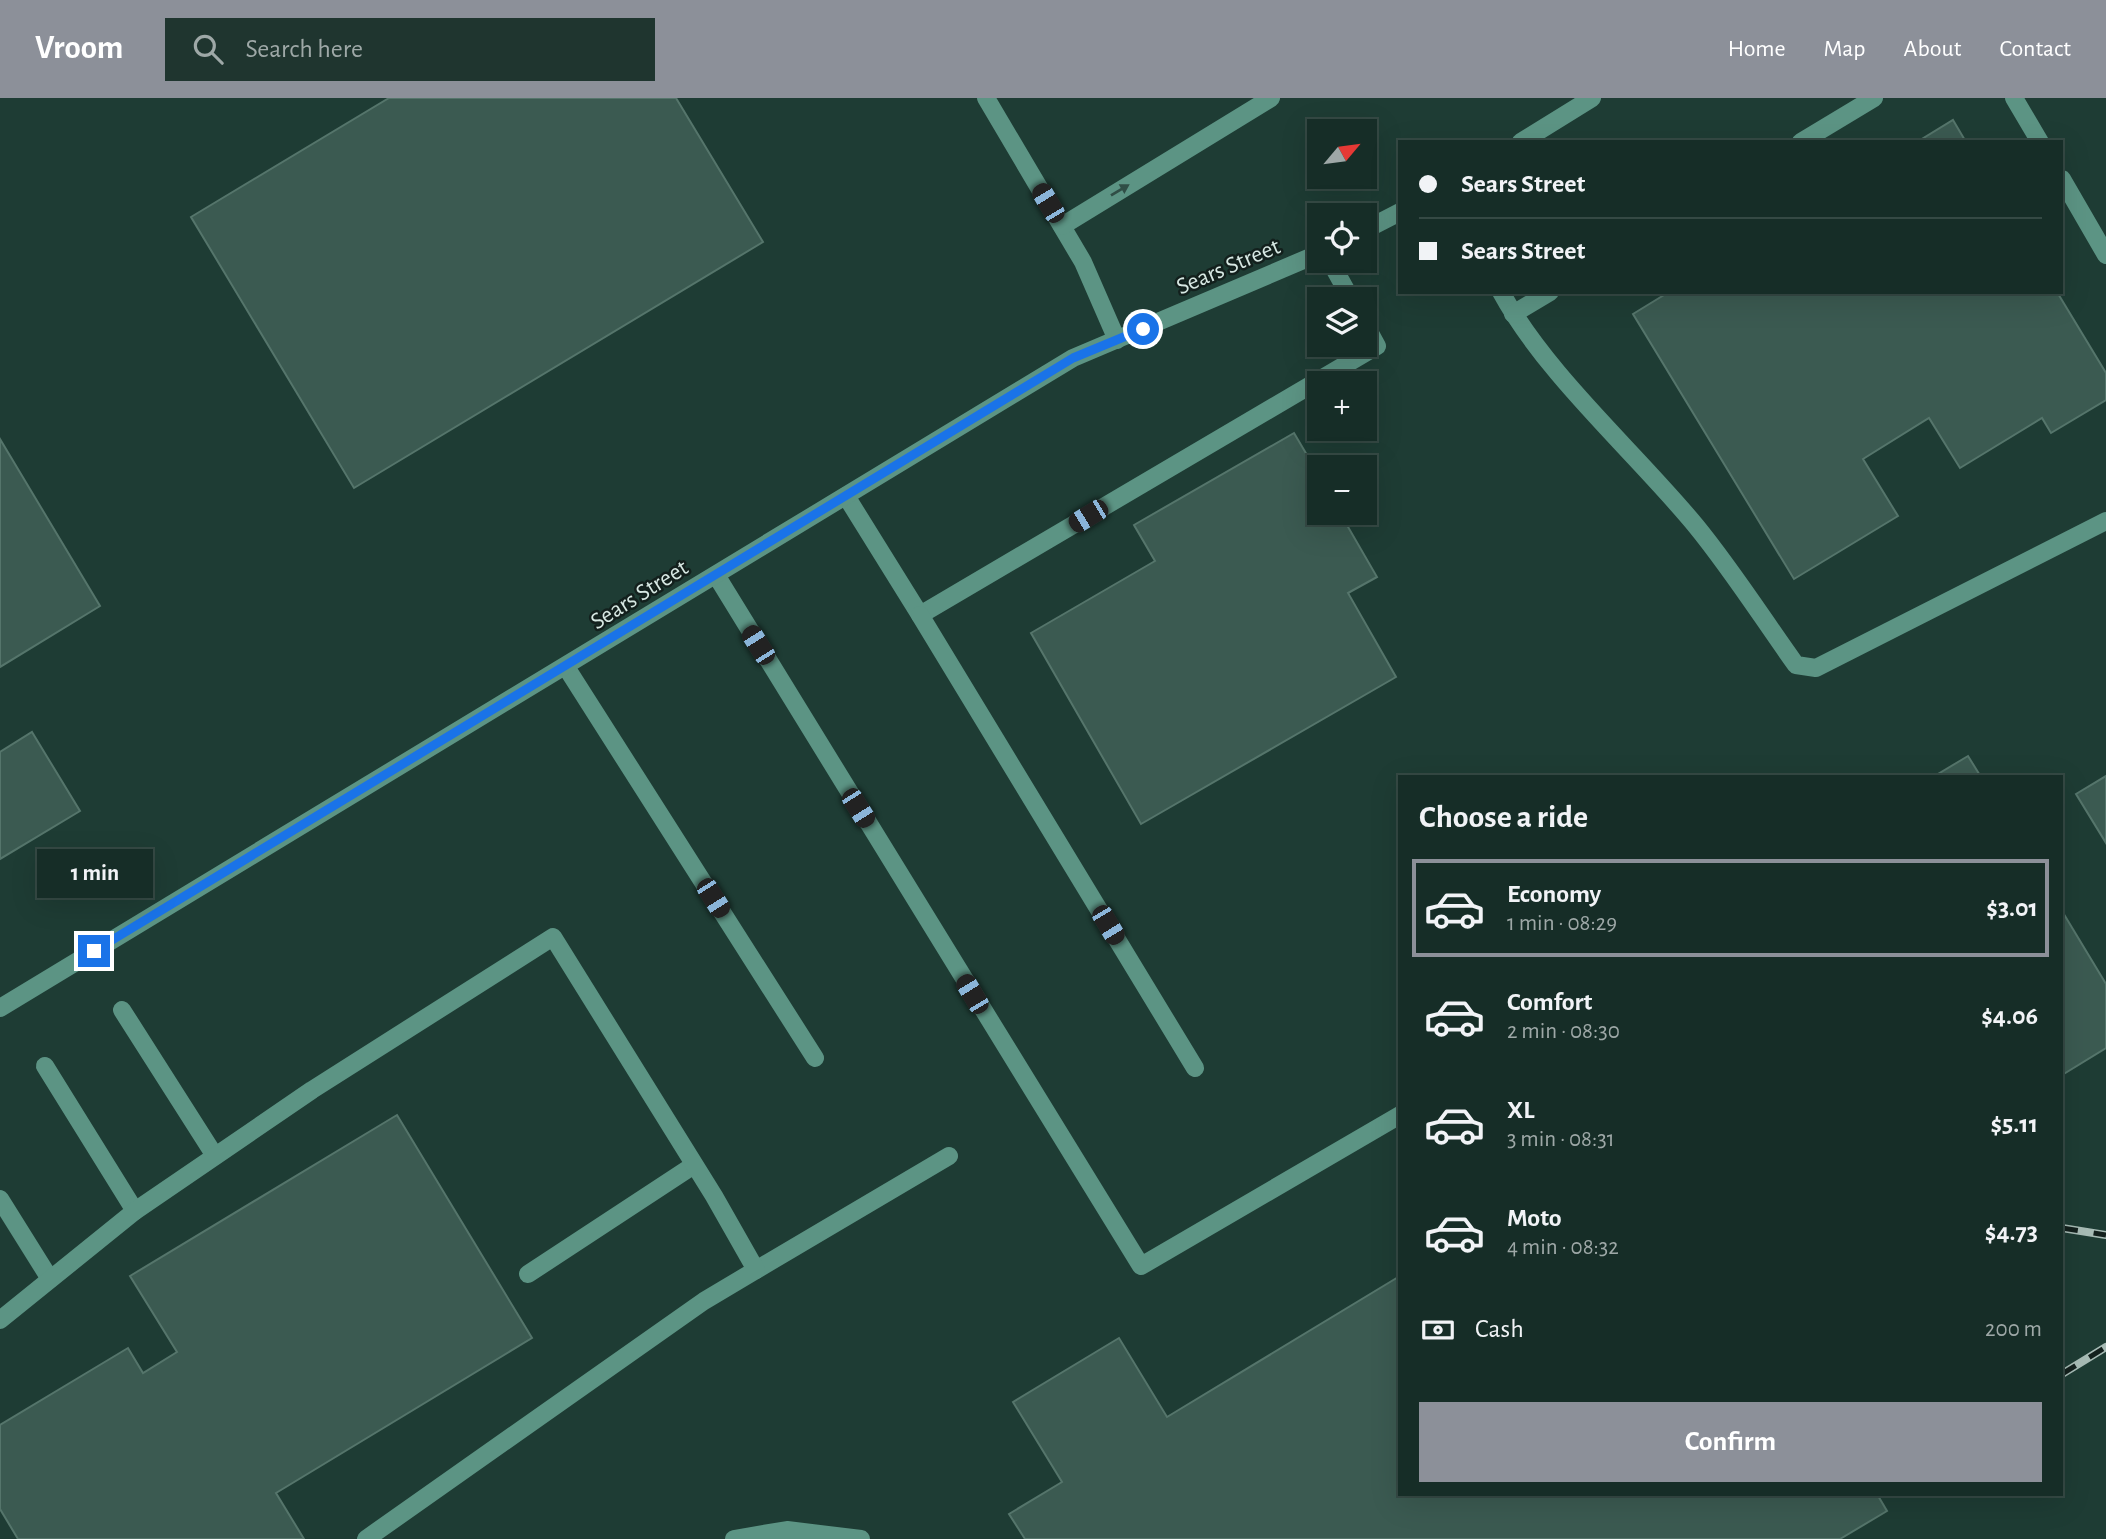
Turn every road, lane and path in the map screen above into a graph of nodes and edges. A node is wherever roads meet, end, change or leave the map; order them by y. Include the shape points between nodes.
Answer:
1 (986, 98) edge
2 (1271, 98) edge
3 (1592, 98) edge
4 (1874, 98) edge
5 (2014, 98) edge
6 (1524, 140) edge
7 (1804, 140) edge
8 (2039, 140) edge
9 (2063, 181) edge
10 (1398, 213) edge
11 (1377, 224) edge
12 (1062, 226) junction
13 (2106, 255) edge
14 (1307, 259) edge
15 (1502, 294) edge
16 (1547, 294) edge
17 (1513, 314) junction
18 (1117, 340) junction
19 (1358, 357) edge
20 (846, 496) junction
21 (2106, 521) edge
22 (716, 575) junction
23 (920, 615) junction
24 (566, 667) junction
25 (0, 1008) edge
26 (122, 1010) dead end
27 (815, 1058) dead end
28 (45, 1066) dead end
29 (1195, 1068) dead end
30 (1398, 1116) edge
31 (215, 1156) junction
32 (949, 1156) dead end
33 (694, 1166) junction
34 (0, 1199) edge
35 (135, 1211) junction
36 (755, 1270) junction
37 (528, 1274) dead end
38 (50, 1279) junction
39 (0, 1320) edge
40 (366, 1539) edge
41 (734, 1539) edge
42 (861, 1539) edge

1 - 12 street
12 -> 2 street
3 - 6 street
4 - 7 street
5 - 8 street
9 - 13 street
10 - 11 street
12 - 18 street
14 - 18 street, Sears Street
15 - 17 street
16 - 17 street
17 - 21 street via 1697,527 1796,665 1816,668
18 - 20 street, Sears Street via 1073,358
19 - 23 street
20 - 22 street, Sears Street
20 - 23 street
22 - 24 street, Sears Street
22 - 30 street via 1141,1266
23 - 29 street
24 - 25 street, Sears Street
24 - 27 street
26 - 31 street
28 - 35 street
31 - 33 street via 553,937
31 - 35 street
32 - 36 street
33 - 36 street
33 - 37 street
34 - 38 street
35 - 38 street
36 - 40 street
38 - 39 street
41 - 42 street via 787,1530

